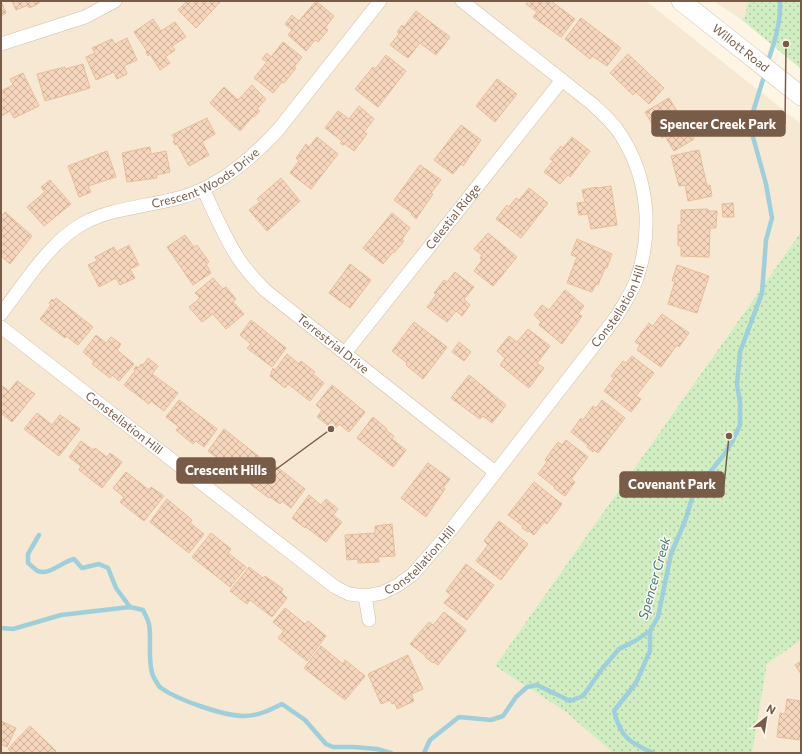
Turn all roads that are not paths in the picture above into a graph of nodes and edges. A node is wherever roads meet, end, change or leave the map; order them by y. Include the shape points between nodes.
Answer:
1 (115, 1) edge
2 (380, 1) edge
3 (462, 1) edge
4 (681, 1) edge
5 (1, 44) edge
6 (562, 80) junction
7 (798, 93) edge
8 (203, 189) junction
9 (1, 314) edge
10 (1, 327) edge
11 (345, 353) junction
12 (495, 472) junction
13 (365, 596) junction
14 (369, 620) dead end

1 - 5 street via 85,17
2 - 8 street, Crescent Woods Drive via 262,148 229,174
3 - 6 street, Constellation Hill
4 - 7 main road, Willott Road
6 - 11 street, Celestial Ridge
6 - 12 street, Constellation Hill via 609,119 622,136 632,156 641,176 647,218 643,258 637,279 617,316
8 - 9 street, Crescent Woods Drive via 183,197 112,212 81,225 56,245
8 - 11 street, Terrestrial Drive via 226,238 250,274 266,291
10 - 13 street, Constellation Hill via 314,573 348,594
11 - 12 street, Terrestrial Drive
12 - 13 street, Constellation Hill via 447,535 413,574 382,593
13 - 14 street, Constellation Hill

